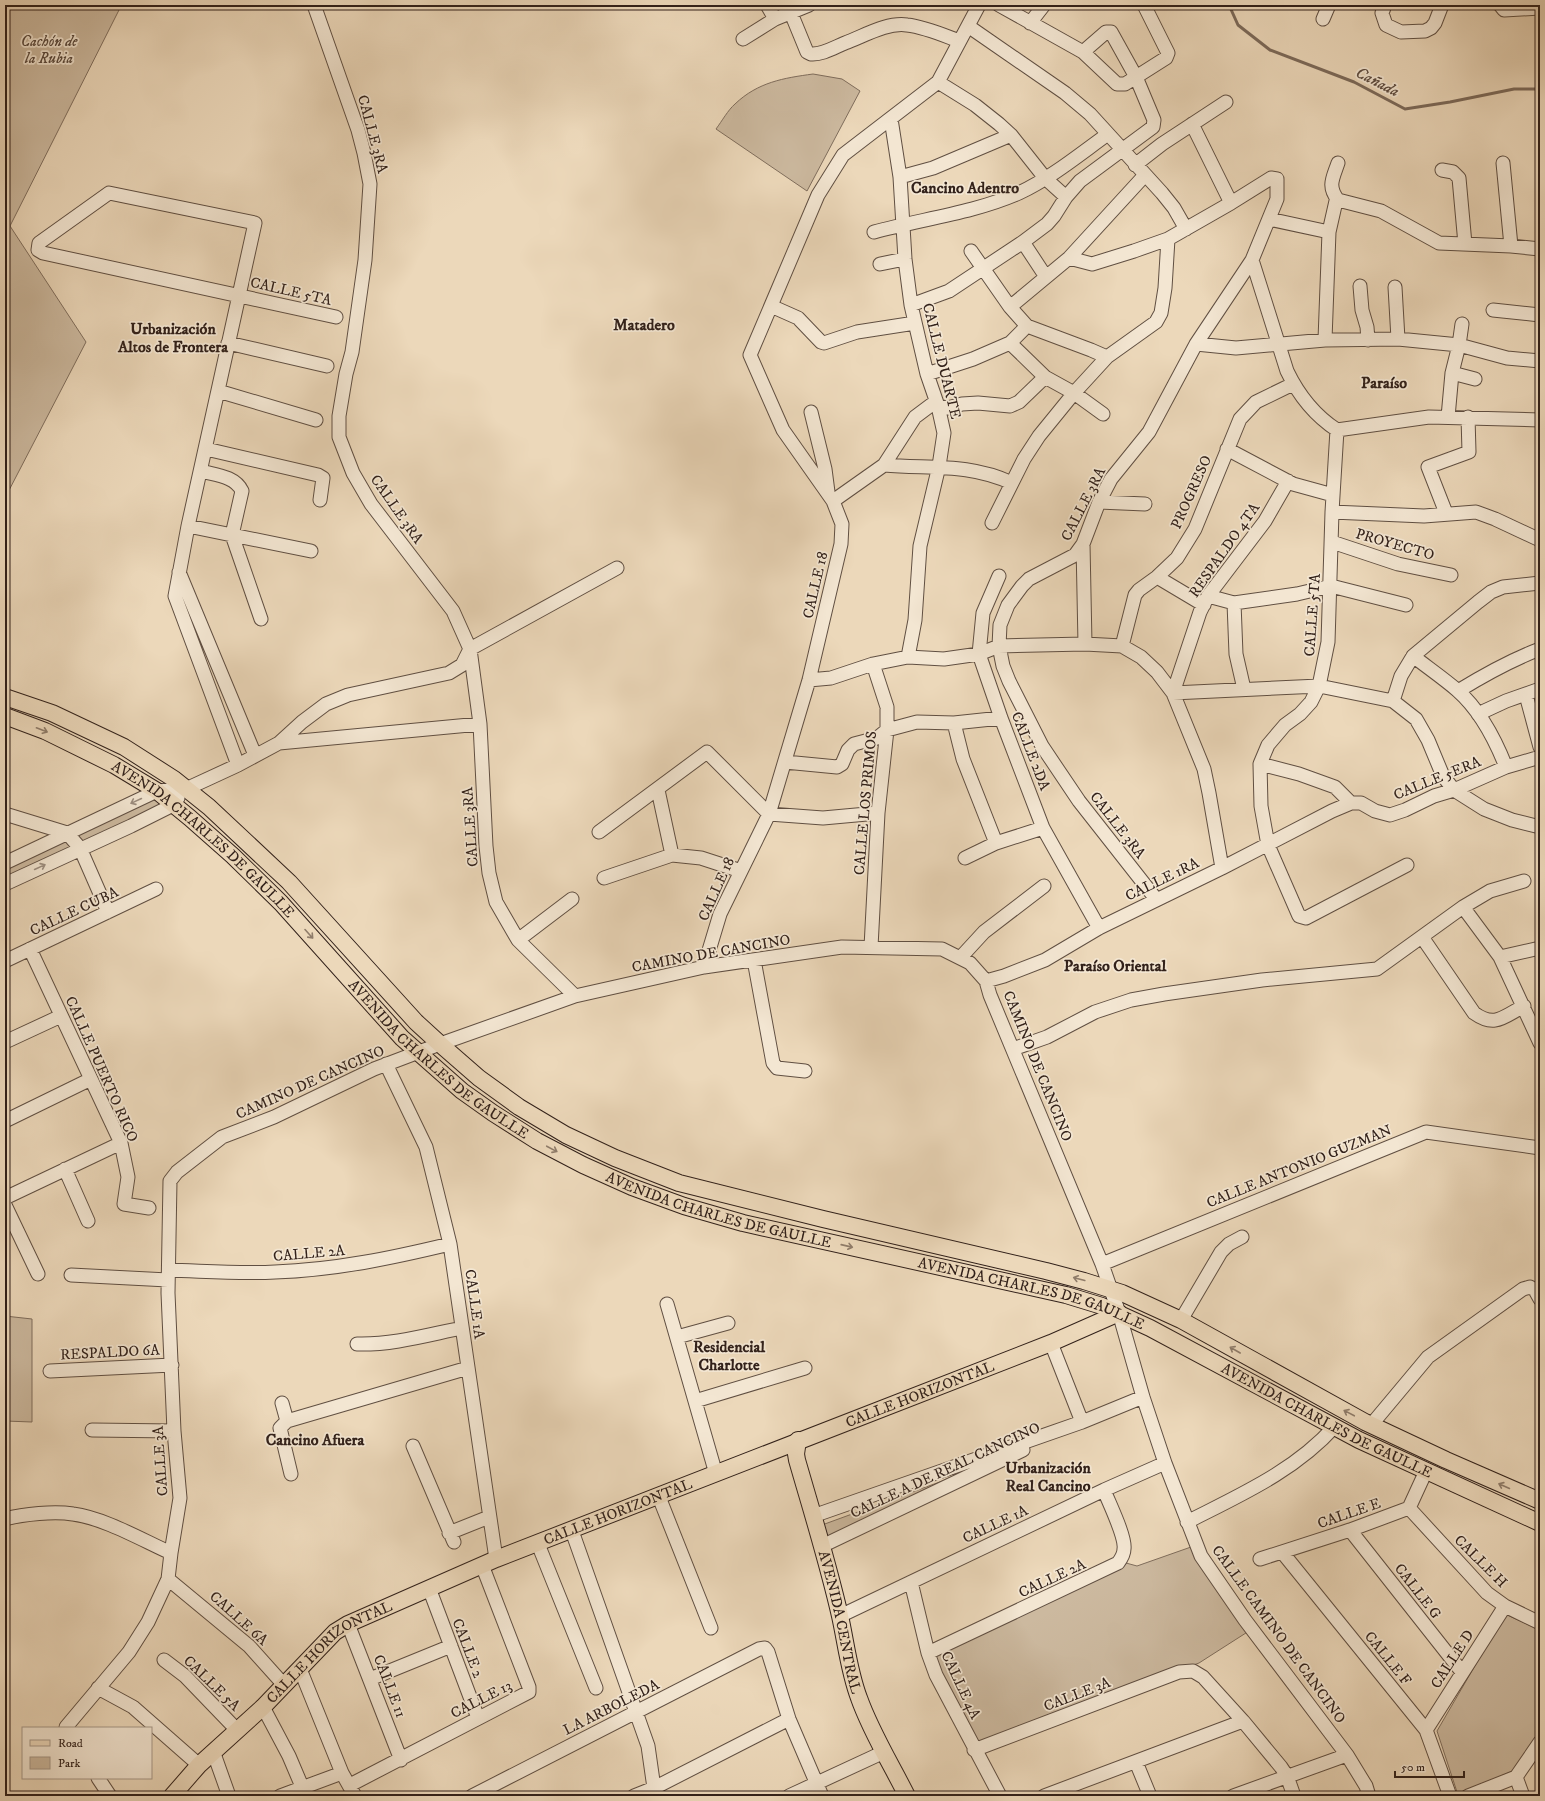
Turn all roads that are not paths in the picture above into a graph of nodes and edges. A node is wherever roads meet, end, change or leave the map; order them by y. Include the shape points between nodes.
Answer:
1 (314, 5) edge
2 (768, 5) edge
3 (809, 5) edge
4 (966, 5) edge
5 (979, 5) edge
6 (999, 5) edge
7 (1044, 5) edge
8 (1144, 5) edge
9 (1329, 5) edge
10 (1442, 5) edge
11 (1502, 8) edge
12 (1540, 8) edge
13 (1384, 9) edge
14 (791, 13) junction
15 (775, 19) junction
16 (1324, 19) dead end
17 (970, 21) junction
18 (1030, 23) junction
19 (743, 39) dead end
20 (959, 41) junction
21 (1083, 52) junction
22 (1136, 77) junction
23 (938, 82) junction
24 (1226, 102) dead end
25 (891, 119) junction
26 (1192, 124) junction
27 (1108, 134) junction
28 (1011, 135) junction
29 (1121, 149) junction
30 (1338, 163) dead end
31 (1502, 163) dead end
32 (1135, 165) junction
33 (1442, 170) dead end
34 (1145, 175) junction
35 (900, 177) junction
36 (1044, 178) junction
37 (1066, 197) junction
38 (1338, 200) junction
39 (1231, 203) junction
40 (1269, 219) junction
41 (903, 224) junction
42 (1186, 228) junction
43 (874, 232) dead end
44 (1329, 232) junction
45 (1168, 239) junction
46 (1024, 242) junction
47 (1465, 244) junction
48 (1511, 246) junction
49 (1540, 249) edge
50 (971, 251) dead end
51 (1069, 258) junction
52 (905, 259) junction
53 (1252, 260) junction
54 (880, 264) dead end
55 (984, 269) junction
56 (1046, 277) junction
57 (1360, 286) dead end
58 (1395, 287) dead end
59 (238, 295) junction
60 (911, 305) junction
61 (771, 306) junction
62 (1010, 307) junction
63 (1493, 310) dead end
64 (1540, 315) edge
65 (336, 317) dead end
66 (915, 323) junction
67 (1462, 324) dead end
68 (1027, 326) junction
69 (1398, 339) junction
70 (1326, 340) junction
71 (1368, 340) junction
72 (228, 343) junction
73 (1010, 343) junction
74 (1196, 344) junction
75 (1279, 344) junction
76 (1459, 346) junction
77 (1107, 357) junction
78 (1540, 361) edge
79 (327, 366) dead end
80 (1452, 373) junction
81 (927, 374) junction
82 (1045, 377) junction
83 (1475, 379) dead end
84 (1293, 384) junction
85 (218, 391) junction
86 (1074, 393) junction
87 (938, 406) junction
88 (811, 412) dead end
89 (1103, 414) dead end
90 (1448, 417) junction
91 (1468, 417) junction
92 (316, 420) dead end
93 (1540, 420) edge
94 (1337, 430) junction
95 (206, 449) junction
96 (1227, 449) junction
97 (884, 466) junction
98 (939, 466) junction
99 (201, 471) junction
100 (1288, 481) junction
101 (1012, 483) junction
102 (1333, 495) junction
103 (831, 497) junction
104 (320, 500) dead end
105 (1099, 502) junction
106 (1145, 504) dead end
107 (1332, 512) junction
108 (1446, 513) junction
109 (992, 523) dead end
110 (188, 526) junction
111 (232, 535) junction
112 (1540, 540) edge
113 (1332, 542) junction
114 (1083, 544) junction
115 (311, 551) dead end
116 (617, 568) dead end
117 (179, 572) junction
118 (999, 576) dead end
119 (1450, 576) dead end
120 (1157, 577) junction
121 (1540, 583) edge
122 (1331, 586) junction
123 (1206, 601) junction
124 (1234, 603) junction
125 (1406, 606) dead end
126 (261, 619) dead end
127 (1085, 644) junction
128 (999, 646) junction
129 (1122, 646) junction
130 (470, 649) junction
131 (1540, 649) edge
132 (979, 654) junction
133 (1413, 656) junction
134 (908, 657) junction
135 (873, 664) junction
136 (809, 680) junction
137 (1319, 686) junction
138 (1244, 689) junction
139 (1540, 689) edge
140 (1458, 691) junction
141 (1173, 693) junction
142 (1526, 695) junction
143 (5, 697) edge
144 (1393, 700) junction
145 (1478, 714) junction
146 (5, 716) edge
147 (1001, 718) junction
148 (302, 722) junction
149 (954, 723) junction
150 (480, 724) junction
151 (887, 730) junction
152 (310, 740) junction
153 (279, 743) junction
154 (1540, 747) edge
155 (255, 755) junction
156 (1540, 757) edge
157 (785, 762) junction
158 (1260, 764) junction
159 (238, 765) junction
160 (1506, 767) junction
161 (186, 789) junction
162 (658, 790) junction
163 (1454, 790) junction
164 (157, 791) junction
165 (1350, 803) junction
166 (173, 805) junction
167 (878, 813) junction
168 (5, 814) edge
169 (769, 814) junction
170 (1043, 828) junction
171 (1540, 828) edge
172 (598, 832) dead end
173 (67, 833) junction
174 (996, 843) junction
175 (1268, 845) junction
176 (80, 848) junction
177 (672, 855) junction
178 (965, 858) dead end
179 (5, 863) edge
180 (1408, 865) dead end
181 (1222, 868) junction
182 (742, 871) junction
183 (604, 878) dead end
184 (1524, 881) dead end
185 (5, 884) edge
186 (1044, 886) dead end
187 (156, 889) dead end
188 (572, 899) dead end
189 (1156, 899) junction
190 (1463, 907) junction
191 (108, 912) junction
192 (1099, 928) junction
193 (1422, 937) junction
194 (518, 940) junction
195 (871, 947) junction
196 (1540, 948) edge
197 (30, 949) junction
198 (961, 957) junction
199 (1500, 957) junction
200 (754, 960) junction
201 (5, 961) edge
202 (704, 967) junction
203 (986, 981) junction
204 (575, 996) junction
205 (1524, 1006) junction
206 (61, 1016) junction
207 (5, 1042) edge
208 (1540, 1043) edge
209 (440, 1044) junction
210 (1013, 1049) junction
211 (418, 1053) junction
212 (386, 1064) junction
213 (805, 1071) dead end
214 (91, 1079) junction
215 (5, 1121) edge
216 (121, 1143) junction
217 (1540, 1148) edge
218 (65, 1169) junction
219 (170, 1181) joint
220 (5, 1198) edge
221 (5, 1205) edge
222 (149, 1208) dead end
223 (88, 1221) dead end
224 (1242, 1237) dead end
225 (450, 1244) junction
226 (1102, 1264) junction
227 (38, 1274) dead end
228 (71, 1275) dead end
229 (168, 1275) junction
230 (1112, 1289) junction
231 (1540, 1299) edge
232 (667, 1304) dead end
233 (1119, 1313) junction
234 (1181, 1320) junction
235 (728, 1323) dead end
236 (462, 1328) junction
237 (677, 1337) junction
238 (357, 1344) dead end
239 (1051, 1344) junction
240 (172, 1365) junction
241 (468, 1368) junction
242 (805, 1368) dead end
243 (50, 1371) dead end
244 (1143, 1397) junction
245 (694, 1401) junction
246 (282, 1404) dead end
247 (287, 1421) junction
248 (1082, 1422) junction
249 (1372, 1424) junction
250 (1335, 1426) junction
251 (92, 1430) dead end
252 (174, 1431) junction
253 (798, 1440) junction
254 (413, 1446) dead end
255 (1446, 1460) junction
256 (1165, 1463) junction
257 (1426, 1471) junction
258 (291, 1474) dead end
259 (716, 1474) junction
260 (1484, 1477) junction
261 (1458, 1485) junction
262 (1104, 1490) junction
263 (659, 1497) junction
264 (1540, 1501) edge
265 (1409, 1508) junction
266 (814, 1516) junction
267 (489, 1517) junction
268 (5, 1519) edge
269 (1188, 1522) junction
270 (1540, 1523) edge
271 (1350, 1530) junction
272 (572, 1531) junction
273 (538, 1544) junction
274 (822, 1546) junction
275 (171, 1552) junction
276 (1282, 1552) junction
277 (1260, 1559) dead end
278 (489, 1562) junction
279 (168, 1579) junction
280 (911, 1582) junction
281 (429, 1588) junction
282 (1505, 1606) junction
283 (840, 1616) junction
284 (1540, 1622) edge
285 (348, 1624) junction
286 (711, 1628) dead end
287 (450, 1646) junction
288 (928, 1653) junction
289 (164, 1660) dead end
290 (300, 1669) junction
291 (1462, 1672) junction
292 (370, 1679) junction
293 (284, 1685) junction
294 (98, 1688) junction
295 (596, 1688) dead end
296 (263, 1707) junction
297 (637, 1712) junction
298 (478, 1718) junction
299 (788, 1719) junction
300 (1243, 1721) junction
301 (66, 1727) edge
302 (237, 1730) junction
303 (1426, 1730) junction
304 (1540, 1742) edge
305 (974, 1750) junction
306 (214, 1751) junction
307 (884, 1752) junction
308 (1347, 1756) junction
309 (402, 1760) junction
310 (1136, 1762) junction
311 (199, 1765) junction
312 (342, 1773) junction
313 (1287, 1776) junction
314 (1516, 1777) junction
315 (99, 1779) edge
316 (816, 1783) junction
317 (353, 1791) edge
318 (304, 1792) edge
319 (656, 1792) edge
320 (110, 1796) edge
321 (172, 1796) edge
322 (229, 1796) edge
323 (280, 1796) edge
324 (472, 1796) edge
325 (634, 1796) edge
326 (789, 1796) edge
327 (822, 1796) edge
328 (907, 1796) edge
329 (1000, 1796) edge
330 (1044, 1796) edge
331 (1150, 1796) edge
332 (1233, 1796) edge
333 (1294, 1796) edge
334 (1369, 1796) edge
335 (1450, 1796) edge
336 (1468, 1796) edge
337 (1523, 1796) edge

1 - 130 street, CALLE 3RA via 358,130 370,184 365,260 352,352 339,416 339,437 353,473 371,504 453,611
2 - 15 street
3 - 14 street
4 - 17 street
5 - 17 street
6 - 18 street
7 - 18 street
8 - 22 street via 1168,52 1166,58
9 - 16 street
10 - 13 street via 1431,28 1415,33 1401,32 1386,25
11 - 12 street
14 - 15 street
14 - 20 street via 807,52 811,54 823,52 894,25 906,24
15 - 19 street
17 - 20 street
17 - 27 street via 1065,93 1090,114
18 - 21 street
20 - 23 street
21 - 22 street via 1118,84 1125,84
21 - 22 street via 1106,32 1111,32
22 - 29 street via 1154,124
23 - 25 street, CALLE 18
23 - 28 street via 975,105
24 - 26 street
25 - 35 street, CALLE DUARTE
25 - 61 street, CALLE 18 via 843,155 818,195
26 - 32 street
26 - 39 street
27 - 29 street
27 - 36 street
28 - 35 street via 933,168
28 - 36 street
29 - 32 street
29 - 37 street via 1080,181
30 - 38 street via 1332,192
31 - 48 street
32 - 34 street
33 - 47 street via 1453,172 1459,178
34 - 42 street via 1174,208
34 - 51 street
35 - 41 street, CALLE DUARTE
36 - 37 street
36 - 41 street via 997,202
37 - 46 street via 1047,224
38 - 44 street
38 - 47 street via 1381,211 1439,243
39 - 40 street, CALLE 3RA via 1271,178 1277,179 1277,199
39 - 42 street
40 - 44 street
40 - 53 street, CALLE 3RA
41 - 43 street
41 - 52 street, CALLE DUARTE
42 - 45 street
44 - 70 street
45 - 51 street via 1092,264
45 - 77 street via 1161,313 1156,322
46 - 55 street
46 - 56 street
47 - 48 street
48 - 49 street
50 - 55 street
51 - 56 street
52 - 54 street
52 - 60 street, CALLE DUARTE
53 - 74 street, CALLE 3RA
53 - 75 street
55 - 60 street via 949,291
55 - 62 street
56 - 62 street
57 - 71 street
58 - 69 street
59 - 59 street via 43,253 38,250 38,246 109,193 255,223
59 - 65 street, CALLE 5TA
59 - 72 street
60 - 66 street, CALLE DUARTE
61 - 66 street via 798,318 824,343 857,332
61 - 103 street, CALLE 18 via 750,355 783,430
62 - 68 street
63 - 64 street
66 - 81 street, CALLE DUARTE
67 - 76 street
68 - 73 street
68 - 77 street
69 - 71 street
69 - 76 street
70 - 71 street
70 - 75 street
72 - 79 street
72 - 85 street
73 - 81 street via 973,359
73 - 82 street
74 - 75 street via 1236,348
74 - 105 street, CALLE 3RA via 1149,432 1111,479
75 - 84 street
76 - 78 street via 1507,358
76 - 80 street
77 - 86 street
80 - 83 street
80 - 90 street
81 - 87 street, CALLE DUARTE
82 - 86 street
82 - 87 street via 1019,402 1010,406 978,403 948,408
84 - 94 street via 1320,419
84 - 96 street, PROGRESO via 1256,402 1240,419
85 - 92 street
85 - 95 street
86 - 89 street
86 - 101 street via 1039,436
87 - 97 street via 931,405 915,417
87 - 98 street, CALLE DUARTE via 944,433
88 - 103 street
90 - 91 street
90 - 94 street via 1422,418
91 - 93 street
91 - 108 street via 1469,452 1428,467
94 - 102 street, CALLE 5TA
95 - 99 street
95 - 104 street via 318,475 323,478
96 - 100 street
96 - 120 street, PROGRESO via 1195,529 1176,558
97 - 98 street
97 - 103 street
98 - 101 street via 979,471
98 - 134 street, CALLE DUARTE via 920,546 915,620
99 - 110 street
99 - 111 street via 228,478 242,491
100 - 102 street
100 - 123 street, RESPALDO 4TA via 1266,521
101 - 109 street
102 - 107 street, CALLE 5TA
103 - 136 street, CALLE 18 via 842,524 841,544
105 - 106 street
105 - 114 street, CALLE 3RA
107 - 108 street via 1424,516
107 - 113 street, CALLE 5TA
108 - 112 street via 1476,512
110 - 111 street
110 - 117 street
111 - 115 street
111 - 126 street
113 - 119 street, PROYECTO via 1398,564
113 - 122 street, CALLE 5TA
114 - 127 street
114 - 128 street, CALLE 3RA via 1074,555 1029,579 1022,586 1008,605 1000,625
116 - 130 street
117 - 155 street
117 - 159 street via 175,596
118 - 132 street, CALLE 2DA via 983,613
120 - 123 street
120 - 129 street, PROGRESO via 1135,595
121 - 133 street via 1503,587 1491,592
122 - 124 street via 1297,594
122 - 125 street
122 - 137 street, CALLE 5TA via 1328,642
123 - 124 street
123 - 141 street, RESPALDO 4TA
124 - 138 street via 1236,654
127 - 128 street
127 - 129 street
128 - 132 street
128 - 189 street, CALLE 3RA via 1009,681 1042,746 1079,801
129 - 141 street via 1141,657
130 - 148 street via 462,665 449,673 348,694 326,704
130 - 150 street, CALLE 3RA
131 - 140 street via 1523,655
132 - 134 street via 944,659
132 - 147 street, CALLE 2DA
133 - 140 street
133 - 144 street via 1401,676
134 - 135 street
135 - 136 street via 831,678
135 - 151 street, CALLE LOS PRIMOS via 887,707
136 - 157 street, CALLE 18
137 - 138 street
137 - 144 street
137 - 158 street, CALLE 5TA via 1311,702 1285,725 1268,745
138 - 141 street
139 - 142 street
140 - 145 street
141 - 181 street via 1204,769
142 - 145 street
142 - 154 street
143 - 161 main road, AVENIDA CHARLES DE GAULLE via 52,713 124,747
144 - 163 street via 1416,719 1443,776
145 - 160 street via 1496,740
146 -> 164 main road, AVENIDA CHARLES DE GAULLE via 77,746
147 - 149 street
147 - 170 street, CALLE 2DA
148 - 152 street
148 - 153 street
149 - 151 street via 917,722
149 - 174 street via 963,759
150 - 152 street
150 - 194 street, CALLE 3RA via 489,873 496,902
151 - 157 street via 877,738 854,744 848,750 842,764 837,767
151 - 167 street, CALLE LOS PRIMOS
152 - 153 street
153 - 155 street
155 - 159 street
156 - 160 street, CALLE 5ERA
157 - 169 street, CALLE 18
158 - 165 street via 1335,787
158 - 175 street, CALLE 5TA via 1261,806
159 - 161 street
160 - 163 street, CALLE 5ERA
161 - 164 street
161 - 166 street
161 - 209 main road, AVENIDA CHARLES DE GAULLE via 245,839 290,882 416,1022
162 - 169 street via 707,752
162 - 172 street
162 - 177 street
163 - 165 street, CALLE 5ERA via 1390,815 1361,804
163 - 171 street via 1484,809
164 - 166 main road, AVENIDA CHARLES DE GAULLE
164 -> 173 street
165 - 175 street, CALLE 1RA
166 - 176 street
166 -> 211 main road, AVENIDA CHARLES DE GAULLE via 233,856 281,902 396,1032
167 - 169 street via 823,818
167 - 195 street, CALLE LOS PRIMOS
168 - 173 street
169 - 182 street, CALLE 18
170 - 174 street
170 - 192 street, CALLE 2DA
173 - 176 street
173 - 179 street
174 - 178 street
175 - 180 street, CALLE 5TA via 1299,916 1306,918
175 - 181 street, CALLE 1RA
185 -> 176 street
176 - 191 street
177 - 182 street via 701,858
177 - 183 street
181 - 189 street, CALLE 1RA
182 - 202 street, CALLE 18 via 720,914
184 - 190 street via 1490,891
186 - 198 street via 984,932
187 - 191 street, CALLE CUBA
188 - 194 street
189 - 192 street, CALLE 1RA
190 - 193 street
190 - 199 street
191 - 197 street, CALLE CUBA
192 - 203 street, CALLE 1RA via 1045,960
193 - 205 street via 1474,1013 1484,1020 1497,1021
193 - 210 street via 1377,969 1262,980 1131,1000 1095,1012 1047,1037
194 - 204 street, CALLE 3RA
195 - 198 street, CAMINO DE CANCINO via 942,949
195 - 200 street, CAMINO DE CANCINO via 842,947
196 - 199 street
197 - 201 street, CALLE CUBA
197 - 206 street, CALLE PUERTO RICO
198 - 203 street, CAMINO DE CANCINO
199 - 205 street
200 - 202 street, CAMINO DE CANCINO
200 - 213 street via 773,1063 777,1068
202 - 204 street, CAMINO DE CANCINO
203 - 210 street, CAMINO DE CANCINO
204 - 209 street, CAMINO DE CANCINO
205 - 208 street
206 - 207 street
206 - 214 street, CALLE PUERTO RICO
209 - 211 street, CAMINO DE CANCINO
230 -> 209 main road, AVENIDA CHARLES DE GAULLE via 1039,1269 679,1183 566,1135 519,1107 479,1078
210 - 226 street, CAMINO DE CANCINO
211 - 212 street, CAMINO DE CANCINO
211 -> 233 main road, AVENIDA CHARLES DE GAULLE via 462,1091 493,1113 583,1165 632,1187 684,1206 743,1223 1066,1295
212 - 219 street, CAMINO DE CANCINO via 274,1117 222,1137
212 - 225 street, CALLE 1A via 426,1147
214 - 215 street
214 - 216 street, CALLE PUERTO RICO
216 - 218 street
216 - 222 street, CALLE PUERTO RICO via 128,1177 124,1204
217 - 226 street, CALLE ANTONIO GUZMAN via 1426,1132
218 - 220 street
218 - 223 street
219 - 229 street, CALLE 3A
221 - 227 street
224 - 234 street via 1221,1252
225 - 229 street, CALLE 2A via 386,1260 335,1268
225 - 236 street, CALLE 1A
226 - 230 street
228 - 229 street, CALLE 2A
229 - 240 street, CALLE 3A
230 - 233 street, CALLE CAMINO DE CANCINO
230 - 234 main road, AVENIDA CHARLES DE GAULLE
231 - 249 street via 1535,1290 1524,1290 1428,1357
232 - 237 street
233 - 239 main road, CALLE HORIZONTAL
233 - 244 street, CALLE CAMINO DE CANCINO
233 - 250 main road, AVENIDA CHARLES DE GAULLE
249 -> 234 main road, AVENIDA CHARLES DE GAULLE
235 - 237 street
236 - 238 street via 399,1342
236 - 241 street, CALLE 1A
237 - 245 street
239 - 248 street
239 - 253 main road, CALLE HORIZONTAL
240 - 243 street, RESPALDO 6A
240 - 252 street, CALLE 3A
241 - 247 street
241 - 267 street, CALLE 1A
242 - 245 street
244 - 248 street
244 - 256 street, CALLE CAMINO DE CANCINO
245 - 259 street
246 - 247 street
247 - 258 street via 280,1428
248 - 266 street
248 - 274 street, CALLE A DE REAL CANCINO
249 - 255 main road, AVENIDA CHARLES DE GAULLE
250 - 257 main road, AVENIDA CHARLES DE GAULLE
250 - 269 street via 1322,1441 1292,1465
251 - 252 street
252 - 275 street, CALLE 3A via 180,1498
253 - 259 main road, CALLE HORIZONTAL
253 - 266 main road, AVENIDA CENTRAL via 797,1460
254 - 267 street via 452,1537
255 - 257 main road via 1451,1469 1447,1473
255 - 260 main road, AVENIDA CHARLES DE GAULLE
256 - 262 street, CALLE 1A
256 - 269 street, CALLE CAMINO DE CANCINO
257 - 261 main road, AVENIDA CHARLES DE GAULLE
257 - 265 street
259 - 263 main road, CALLE HORIZONTAL
260 - 261 main road via 1474,1481 1458,1475 1454,1478
264 -> 260 main road, AVENIDA CHARLES DE GAULLE
261 - 270 main road, AVENIDA CHARLES DE GAULLE
262 - 280 street, CALLE 1A
262 - 288 street, CALLE 2A via 1123,1539 1124,1548 1118,1563
263 - 272 main road, CALLE HORIZONTAL
263 - 286 street
265 - 271 street, CALLE E
265 - 282 street, CALLE H via 1487,1593
266 - 274 main road, AVENIDA CENTRAL
267 - 278 street, CALLE 1A
268 - 275 street via 50,1513 72,1514 104,1524
269 - 308 street, CALLE CAMINO DE CANCINO via 1201,1556 1245,1620
271 - 276 street, CALLE E
271 - 291 street, CALLE G
272 - 273 main road, CALLE HORIZONTAL
272 - 297 street
273 - 278 main road, CALLE HORIZONTAL
273 - 295 street
274 - 283 main road, AVENIDA CENTRAL
275 - 279 street, CALLE 3A
276 - 277 street, CALLE E
276 - 303 street, CALLE F
278 - 281 main road, CALLE HORIZONTAL
278 - 298 street, CALLE 13 via 529,1692
279 - 293 street, CALLE 6A via 249,1646
279 - 294 street, CALLE 3A via 148,1622 129,1652
280 - 283 street, CALLE 1A
280 - 288 street, CALLE 4A
281 - 285 main road, CALLE HORIZONTAL
281 - 287 street, CALLE 2
282 - 284 street, CALLE H
282 - 291 street, CALLE D
283 - 307 main road, AVENIDA CENTRAL via 859,1699
285 - 290 main road, CALLE HORIZONTAL via 335,1632
285 - 292 street, CALLE 11
287 - 292 street
287 - 298 street, CALLE 2
288 - 305 street, CALLE 4A via 936,1675
289 - 302 street, CALLE 5A via 185,1676
290 - 293 main road, CALLE HORIZONTAL
290 - 312 street
291 - 303 street, CALLE D
292 - 309 street, CALLE 11
293 - 296 main road, CALLE HORIZONTAL
294 - 301 street, CALLE 3A
294 - 311 street via 133,1707
296 - 302 main road, CALLE HORIZONTAL
296 - 318 street via 289,1756
297 - 299 street, LA ARBOLEDA via 765,1648
297 - 319 street via 648,1746
297 - 324 street, LA ARBOLEDA
298 - 309 street, CALLE 13
299 - 316 street
299 - 319 street
300 - 305 street, CALLE 3A via 1204,1677 1193,1672 1179,1672
300 - 310 street
300 - 313 street
302 - 306 main road, CALLE HORIZONTAL
303 - 335 street, CALLE F
304 - 314 street
305 - 329 street, CALLE 4A
306 - 311 main road, CALLE HORIZONTAL
306 - 322 street
307 - 316 street
307 - 328 main road, AVENIDA CENTRAL
308 - 313 street
308 - 334 street, CALLE CAMINO DE CANCINO via 1366,1786
309 - 317 street, CALLE 13
310 - 330 street
310 - 331 street
311 - 321 main road, CALLE HORIZONTAL
312 - 317 street
312 - 318 street
313 - 332 street
313 - 333 street
314 - 336 street
314 - 337 street
315 - 320 street
316 - 326 street
316 - 327 street
318 - 323 street
319 - 325 street

